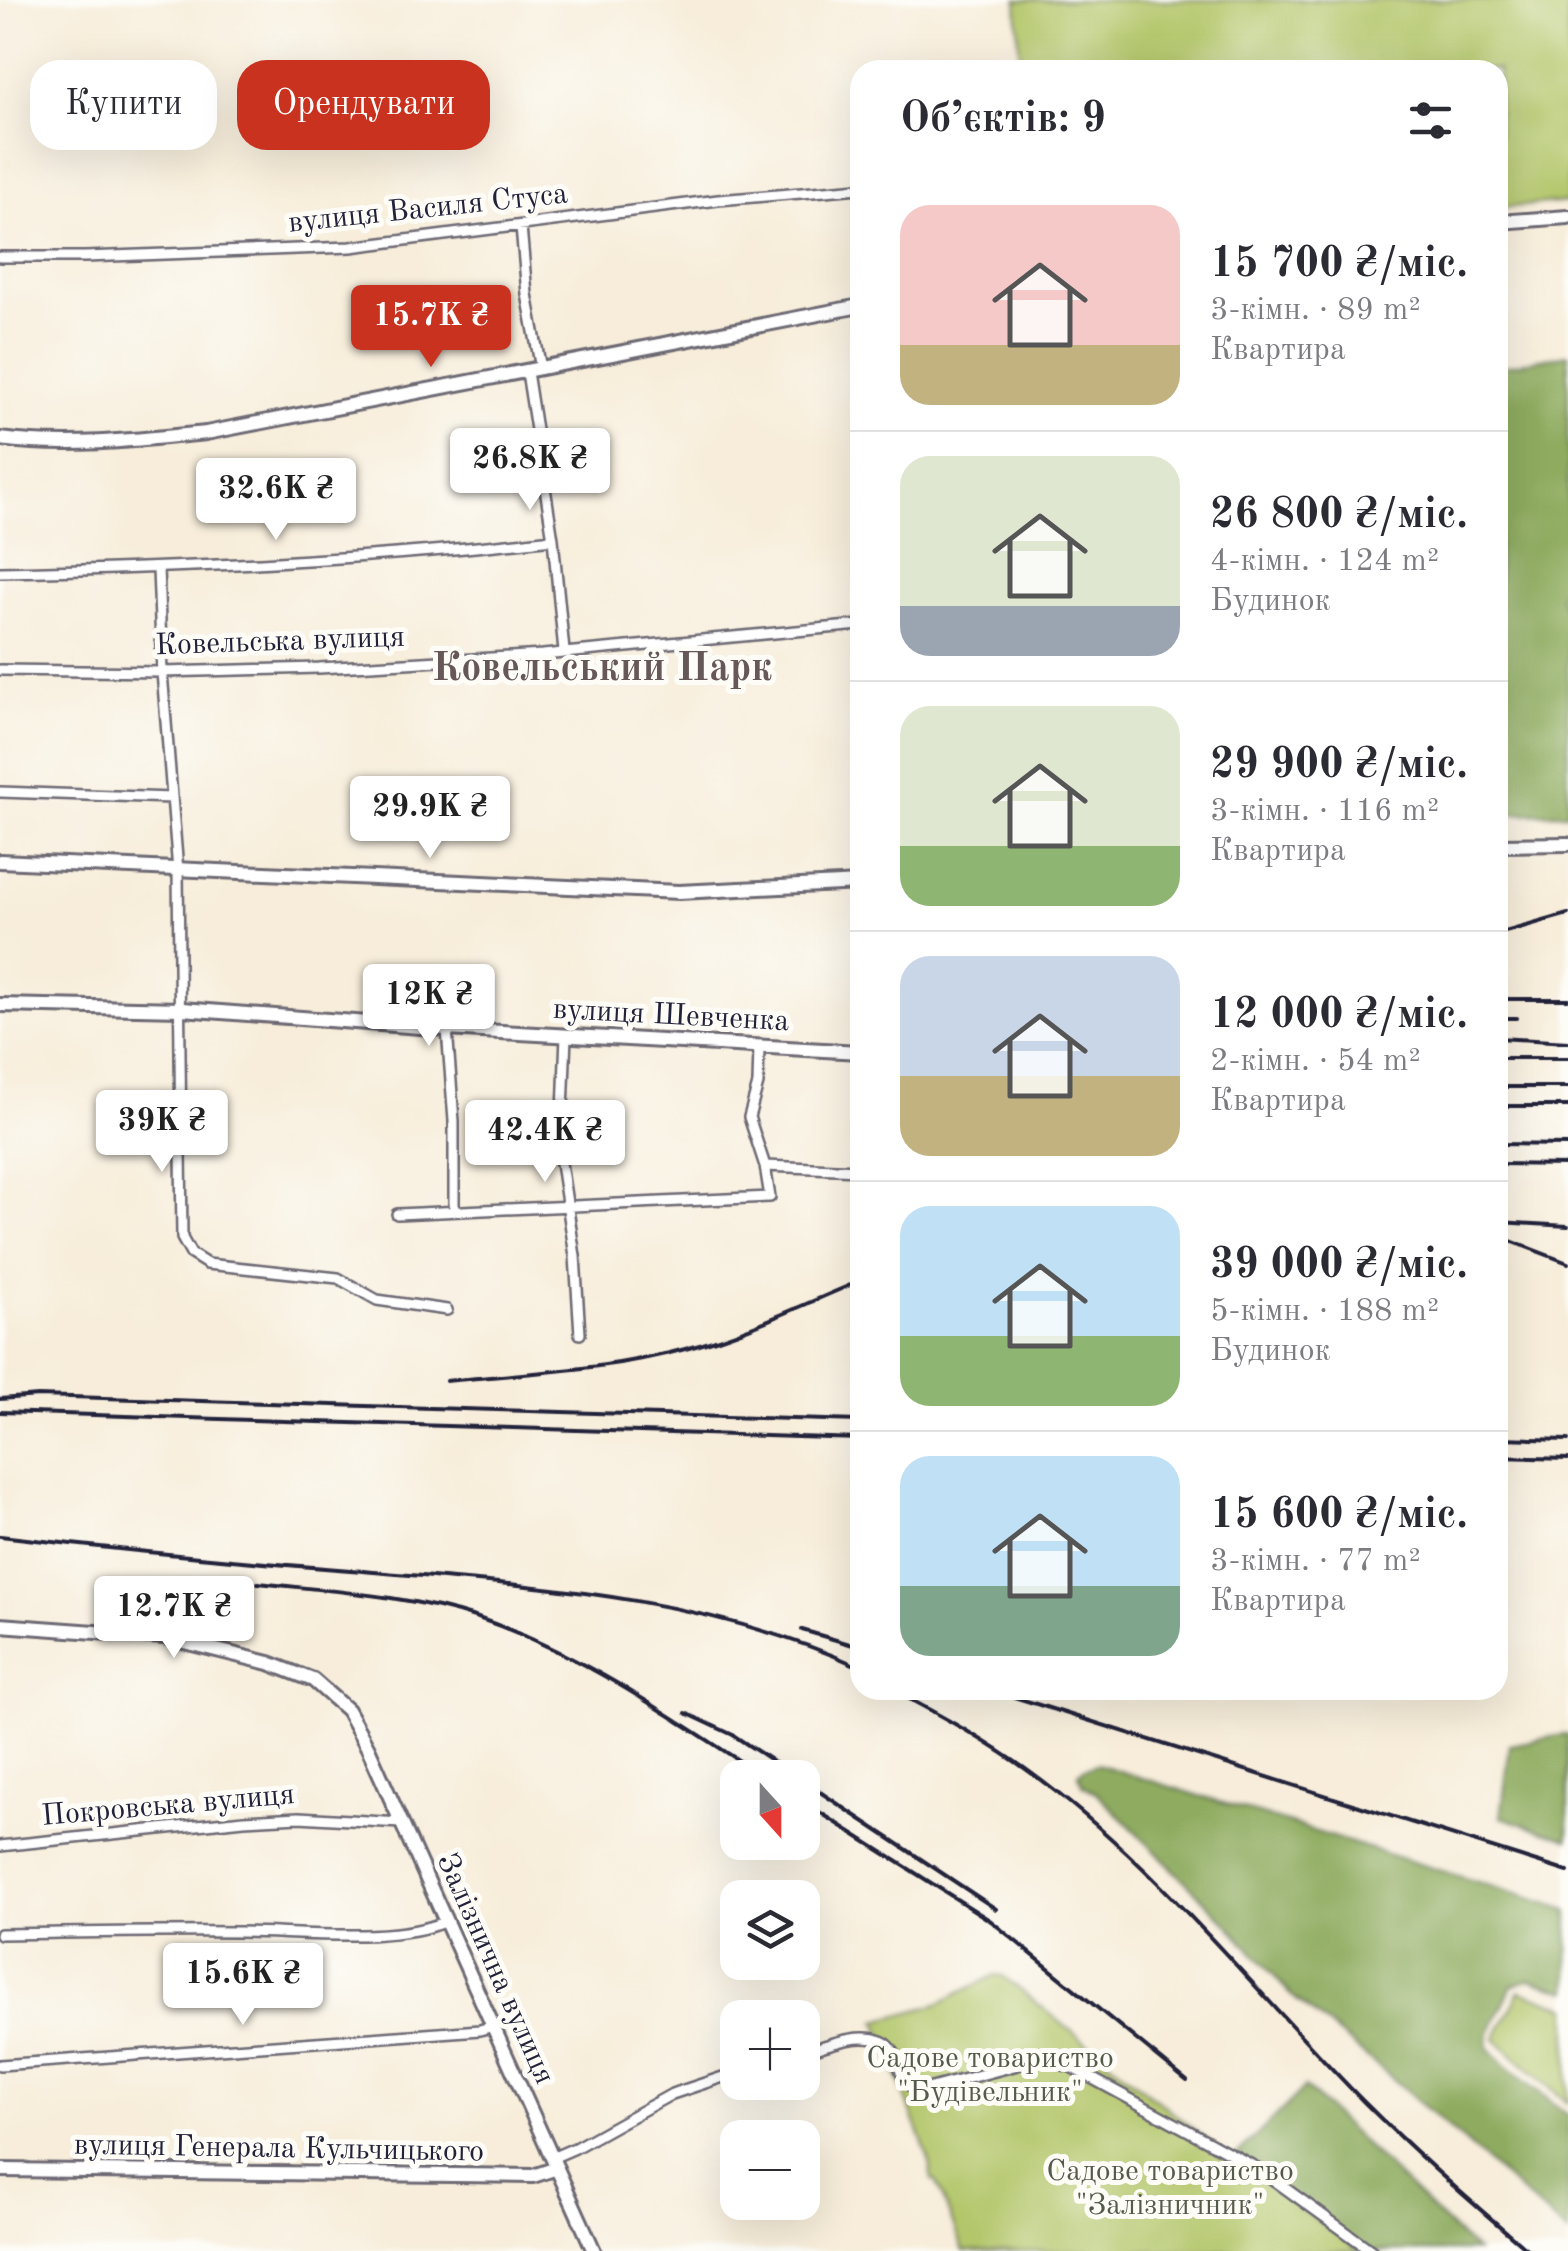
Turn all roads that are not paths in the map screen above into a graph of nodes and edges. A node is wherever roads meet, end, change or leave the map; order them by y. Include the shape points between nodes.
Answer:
1 (850, 189) edge
2 (1568, 217) edge
3 (1508, 221) edge
4 (521, 227) junction
5 (0, 257) edge
6 (850, 308) edge
7 (534, 370) junction
8 (0, 439) edge
9 (553, 539) junction
10 (158, 569) junction
11 (0, 572) edge
12 (850, 627) edge
13 (564, 651) junction
14 (0, 670) edge
15 (162, 672) junction
16 (0, 792) edge
17 (172, 798) junction
18 (1508, 844) edge
19 (1568, 844) edge
20 (0, 862) edge
21 (178, 871) junction
22 (850, 883) edge
23 (0, 1005) edge
24 (182, 1009) junction
25 (447, 1028) junction
26 (566, 1036) junction
27 (759, 1046) junction
28 (850, 1051) edge
29 (765, 1166) junction
30 (850, 1170) edge
31 (567, 1206) junction
32 (454, 1210) junction
33 (397, 1214) dead end
34 (447, 1310) dead end
35 (580, 1334) dead end
36 (0, 1625) edge
37 (401, 1823) junction
38 (0, 1846) edge
39 (446, 1920) junction
40 (0, 1934) edge
41 (493, 2026) junction
42 (820, 2047) edge
43 (0, 2065) edge
44 (720, 2078) edge
45 (554, 2163) junction
46 (0, 2170) edge
47 (594, 2251) edge
48 (1372, 2251) edge

1 - 4 street, вулиця Василя Стуса
2 - 3 street
4 - 5 street, вулиця Василя Стуса via 351,246
4 - 7 street
6 - 7 street
7 - 8 street via 206,433 115,443
7 - 9 street
9 - 10 street
9 - 13 street
10 - 11 street
10 - 15 street
12 - 13 street, Ковельська вулиця
13 - 15 street, Ковельська вулиця
14 - 15 street, Ковельська вулиця
15 - 17 street
16 - 17 street
17 - 21 street
18 - 19 street
20 - 21 street
21 - 22 street via 679,892
21 - 24 street
23 - 24 street, вулиця Шевченка
24 - 25 street, вулиця Шевченка
24 - 34 street via 182,1238 190,1254 208,1264 338,1278 377,1300
25 - 26 street, вулиця Шевченка
25 - 32 street
26 - 27 street, вулиця Шевченка
26 - 31 street
27 - 28 street, вулиця Шевченка
27 - 29 street via 748,1118
29 - 30 street
29 - 31 street via 770,1197
31 - 32 street
31 - 35 street
32 - 33 street
36 - 37 street, Залізнична вулиця via 164,1637 313,1680 347,1710
37 - 38 street, Покровська вулиця via 244,1820
37 - 39 street, Залізнична вулиця
39 - 40 street via 428,1929 339,1935
39 - 41 street, Залізнична вулиця
41 - 43 street
41 - 45 street, Залізнична вулиця
42 - 48 street via 882,2041 912,2090 1040,2059 1071,2068 1257,2168
44 - 45 street via 672,2094
45 - 46 street, вулиця Генерала Кульчицького via 533,2176
45 - 47 street, Залізнична вулиця

